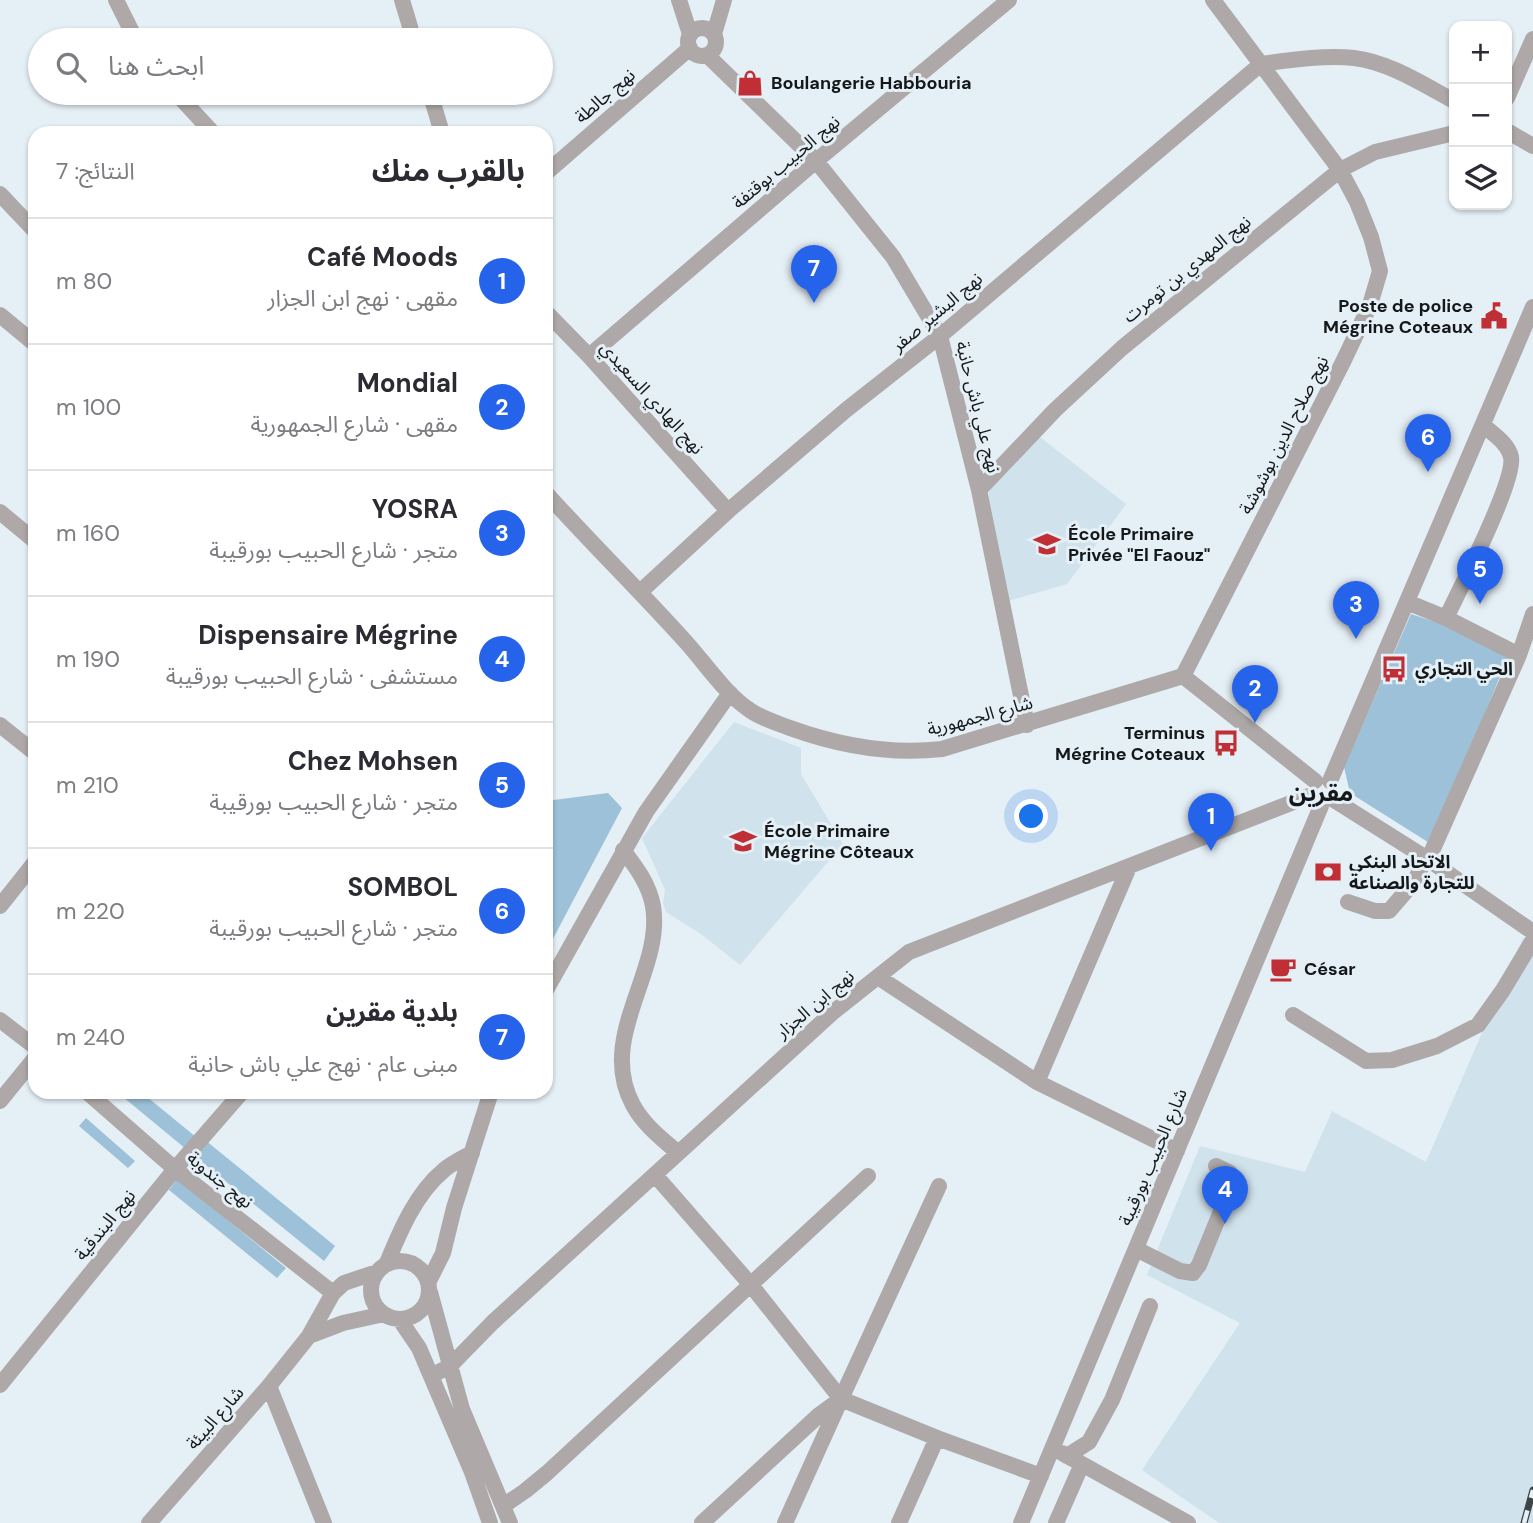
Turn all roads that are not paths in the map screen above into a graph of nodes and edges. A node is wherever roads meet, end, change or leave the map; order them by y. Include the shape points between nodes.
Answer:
1 (116, 0) edge
2 (402, 0) edge
3 (679, 0) edge
4 (724, 0) edge
5 (1009, 0) edge
6 (1213, 0) edge
7 (130, 28) edge
8 (410, 28) edge
9 (714, 34) junction
10 (1533, 39) edge
11 (690, 41) junction
12 (707, 55) junction
13 (1261, 64) junction
14 (1512, 87) edge
15 (1449, 98) edge
16 (187, 105) edge
17 (434, 105) edge
18 (207, 126) edge
19 (440, 126) edge
20 (1449, 134) edge
21 (1512, 134) edge
22 (1533, 146) edge
23 (816, 161) junction
24 (553, 167) edge
25 (1340, 170) junction
26 (0, 194) edge
27 (28, 224) edge
28 (1533, 307) edge
29 (0, 315) edge
30 (553, 319) edge
31 (940, 336) junction
32 (28, 338) edge
33 (589, 356) junction
34 (1483, 425) junction
35 (979, 490) junction
36 (553, 500) edge
37 (728, 511) junction
38 (0, 512) edge
39 (28, 535) edge
40 (640, 592) junction
41 (1407, 602) junction
42 (1533, 614) edge
43 (1446, 618) junction
44 (1519, 655) junction
45 (1183, 676) junction
46 (730, 693) junction
47 (1027, 724) junction
48 (0, 725) edge
49 (28, 747) edge
50 (1322, 793) junction
51 (623, 850) junction
52 (1427, 859) junction
53 (1129, 867) junction
54 (28, 871) edge
55 (1348, 902) dead end
56 (0, 906) edge
57 (1533, 932) edge
58 (1533, 940) edge
59 (553, 977) edge
60 (878, 977) junction
61 (1293, 1015) dead end
62 (0, 1020) edge
63 (28, 1042) edge
64 (28, 1067) edge
65 (1037, 1082) junction
66 (95, 1099) edge
67 (236, 1099) edge
68 (486, 1099) edge
69 (0, 1101) edge
70 (677, 1152) junction
71 (1177, 1152) junction
72 (472, 1153) junction
73 (1216, 1166) dead end
74 (176, 1169) junction
75 (655, 1175) junction
76 (868, 1176) dead end
77 (939, 1186) dead end
78 (1136, 1249) junction
79 (382, 1268) junction
80 (751, 1285) junction
81 (429, 1286) junction
82 (333, 1293) junction
83 (1150, 1306) dead end
84 (392, 1317) junction
85 (309, 1336) junction
86 (450, 1366) junction
87 (431, 1376) junction
88 (0, 1385) edge
89 (269, 1386) junction
90 (841, 1399) junction
91 (937, 1438) junction
92 (1067, 1456) junction
93 (1041, 1476) junction
94 (502, 1506) junction
95 (1167, 1517) edge
96 (154, 1520) edge
97 (324, 1523) edge
98 (490, 1523) edge
99 (510, 1523) edge
100 (702, 1523) edge
101 (785, 1523) edge
102 (899, 1523) edge
103 (1021, 1523) edge
104 (1056, 1523) edge
105 (1188, 1523) edge

1 - 7 street
2 - 8 street
3 - 11 street
4 - 9 street
5 - 23 street, نهج الحبيب بوقتفة
6 - 13 street, نهج صلاح الدين بوشوشة
9 - 11 street via 700,27
9 - 12 street via 715,46
10 - 14 street
11 - 12 street via 697,55
11 - 24 street, نهج جالطة
12 - 23 street, نهج علي باش حانبة
13 - 15 street via 1355,58
13 - 25 street, نهج صلاح الدين بوشوشة
13 - 31 street, نهج البشير صفر
16 - 18 street
17 - 19 street
20 - 25 street, نهج المهدي بن تومرت via 1375,152
21 - 22 street
23 - 31 street, نهج علي باش حانبة via 893,257
23 - 33 street, نهج الحبيب بوقتفة
25 - 35 street, نهج المهدي بن تومرت via 1122,348
25 - 45 street, نهج صلاح الدين بوشوشة via 1371,237 1380,271 1370,305
26 - 27 street
28 - 34 street, شارع الحبيب بورقيبة
29 - 32 street
30 - 33 street, نهج الهادي السعيدي
31 - 35 street, نهج علي باش حانبة
31 - 37 street, نهج البشير صفر
33 - 37 street, نهج الهادي السعيدي
34 - 41 street, شارع الحبيب بورقيبة
34 - 43 street via 1506,445 1511,471
35 - 47 street, نهج علي باش حانبة
36 - 40 street, شارع الجمهورية
37 - 40 street, نهج البشير صفر
38 - 39 street
40 - 46 street, شارع الجمهورية
41 - 43 street
41 - 50 street, شارع الحبيب بورقيبة
42 - 44 street
43 - 44 street
44 - 52 street
45 - 47 street, شارع الجمهورية
45 - 50 street
46 - 47 street, شارع الجمهورية via 765,719 823,740 885,751 942,749
46 - 51 street
48 - 49 street
50 - 52 street
50 - 53 street, نهج ابن الجزار
50 - 71 street, شارع الحبيب بورقيبة
51 - 59 street
51 - 70 street via 643,877 653,906 653,932 622,1049 624,1083 643,1121
52 - 55 street via 1389,911
52 - 57 street
53 - 60 street, نهج ابن الجزار via 909,952
53 - 65 street
54 - 56 street
58 - 61 street via 1478,1025 1437,1046 1392,1059 1366,1060
60 - 65 street
60 - 70 street, نهج ابن الجزار
62 - 63 street
64 - 69 street
65 - 71 street
66 - 74 street, نهج جندوبة
67 - 74 street, نهج البندقية
68 - 72 street
70 - 75 street, نهج ابن الجزار
71 - 78 street, شارع الحبيب بورقيبة
72 - 79 street via 433,1181
72 - 81 street
73 - 78 street via 1230,1173 1233,1182 1193,1273
74 - 82 street, نهج جندوبة
74 - 88 street, نهج البندقية
75 - 80 street
75 - 86 street, نهج ابن الجزار
76 - 80 street
77 - 90 street
78 - 92 street, شارع الحبيب بورقيبة
79 - 81 street via 399,1260 412,1262 422,1270
79 - 82 street via 344,1283
79 - 84 street via 372,1282 371,1293 375,1304
80 - 90 street
80 - 94 street via 547,1473
81 - 84 street via 424,1308
81 - 86 street
82 - 85 street, شارع البيئة
83 - 92 street via 1089,1442
84 - 85 street via 343,1323
84 - 87 street via 419,1348
85 - 89 street, شارع البيئة
86 - 87 street, نهج ابن الجزار
86 - 94 street via 462,1409
87 - 98 street
89 - 96 street, شارع البيئة
89 - 97 street
90 - 91 street
90 - 100 street
90 - 101 street
91 - 93 street
91 - 102 street
92 - 93 street, شارع الحبيب بورقيبة
92 - 95 street
92 - 104 street
93 - 103 street, شارع الحبيب بورقيبة
94 - 99 street
95 - 105 street

